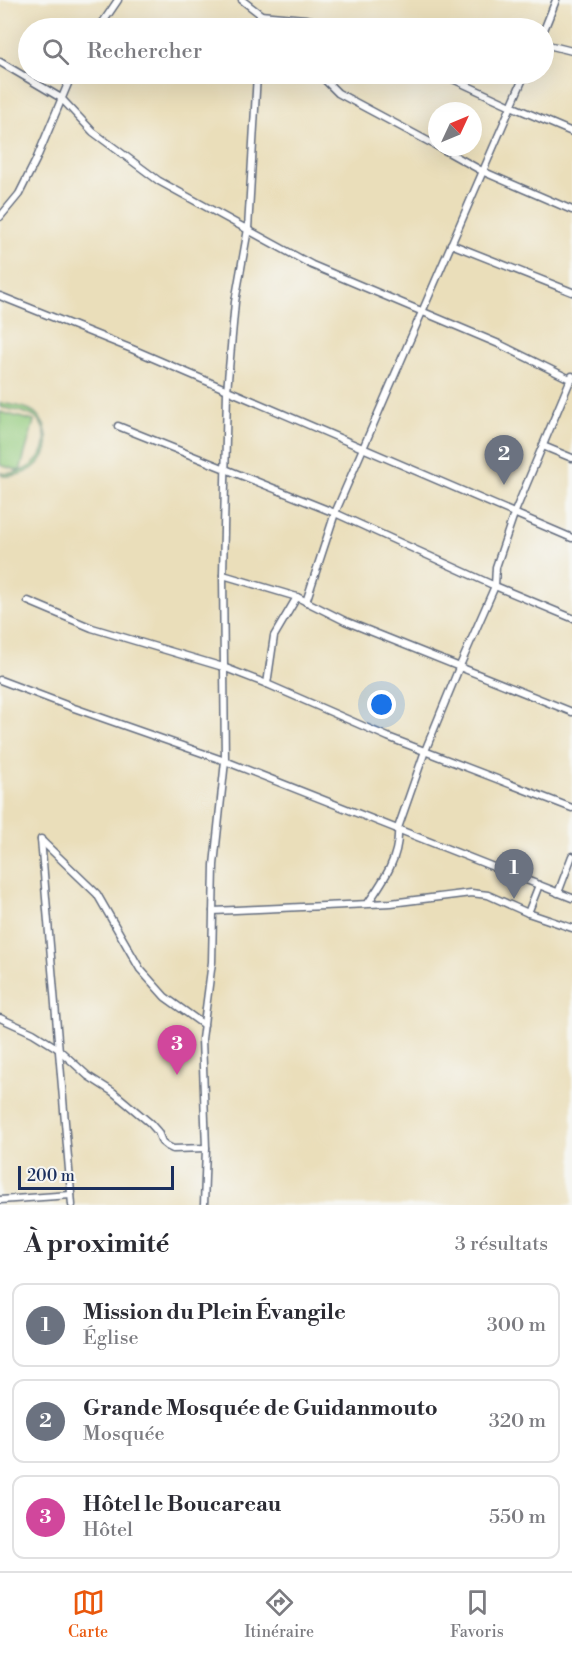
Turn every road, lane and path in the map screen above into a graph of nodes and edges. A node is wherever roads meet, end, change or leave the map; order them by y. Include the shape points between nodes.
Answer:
1 (118, 0) edge
2 (242, 0) edge
3 (556, 0) edge
4 (260, 15) junction
5 (106, 18) edge
6 (260, 18) edge
7 (264, 18) edge
8 (287, 18) edge
9 (548, 18) edge
10 (554, 47) edge
11 (572, 51) edge
12 (0, 62) edge
13 (18, 73) edge
14 (37, 84) edge
15 (67, 84) edge
16 (256, 84) edge
17 (329, 84) edge
18 (464, 84) edge
19 (521, 84) edge
20 (61, 98) junction
21 (511, 106) junction
22 (572, 132) edge
23 (428, 142) edge
24 (454, 156) edge
25 (482, 171) junction
26 (572, 210) edge
27 (0, 217) edge
28 (248, 230) junction
29 (451, 244) junction
30 (572, 292) edge
31 (0, 296) edge
32 (422, 311) junction
33 (572, 378) edge
34 (227, 391) junction
35 (118, 426) dead end
36 (543, 446) junction
37 (362, 450) junction
38 (572, 458) edge
39 (225, 470) junction
40 (335, 513) junction
41 (514, 514) junction
42 (572, 538) edge
43 (223, 575) junction
44 (495, 586) junction
45 (297, 597) junction
46 (28, 601) dead end
47 (306, 602) junction
48 (572, 618) edge
49 (223, 667) junction
50 (459, 668) junction
51 (0, 680) edge
52 (267, 684) junction
53 (572, 712) edge
54 (425, 752) junction
55 (225, 761) junction
56 (572, 808) edge
57 (398, 828) junction
58 (572, 856) edge
59 (539, 885) junction
60 (558, 893) junction
61 (572, 898) edge
62 (368, 903) junction
63 (213, 911) junction
64 (528, 913) junction
65 (572, 928) edge
66 (0, 1018) edge
67 (204, 1024) junction
68 (57, 1048) junction
69 (206, 1148) junction
70 (71, 1195) junction
71 (0, 1200) edge
72 (72, 1205) edge
73 (204, 1205) edge

1 - 5 street
2 - 4 street
3 - 9 street
4 - 6 street
4 - 7 street
4 - 8 street
10 - 11 street
12 - 13 street
14 - 20 street
15 - 20 street
16 - 28 street
17 - 23 street via 338,93
18 - 21 street
19 - 21 street
20 - 27 street via 19,194
20 - 28 street via 93,132 159,181
21 - 22 street
21 - 25 street
24 - 25 street
25 - 26 street
25 - 29 street
28 - 32 street via 312,265
28 - 34 street via 235,302
29 - 30 street
29 - 32 street
31 - 34 street
32 - 33 street
32 - 37 street
33 - 36 street
34 - 37 street
34 - 39 street
35 - 39 street
36 - 38 street
36 - 41 street
37 - 40 street
37 - 41 street
39 - 40 street
39 - 43 street
40 - 44 street
40 - 47 street
41 - 42 street
41 - 44 street via 496,567
43 - 45 street
43 - 49 street
44 - 48 street
44 - 50 street
45 - 47 street
45 - 52 street via 274,636
46 - 49 street via 92,628
47 - 50 street
49 - 52 street
49 - 55 street
50 - 53 street
50 - 54 street
51 - 55 street
52 - 54 street
54 - 56 street
54 - 57 street
55 - 57 street
55 - 63 street
57 - 59 street
57 - 62 street via 399,841 389,870
58 - 60 street
59 - 60 street
59 - 64 street
60 - 61 street
62 - 63 street
62 - 64 street via 482,893
63 - 67 street via 212,962
64 - 65 street
66 - 68 street
67 - 68 street via 165,997 140,969 97,894 41,839
67 - 69 street
68 - 69 street via 150,1123 167,1146
68 - 70 street
69 - 73 street
70 - 71 street
70 - 72 street

